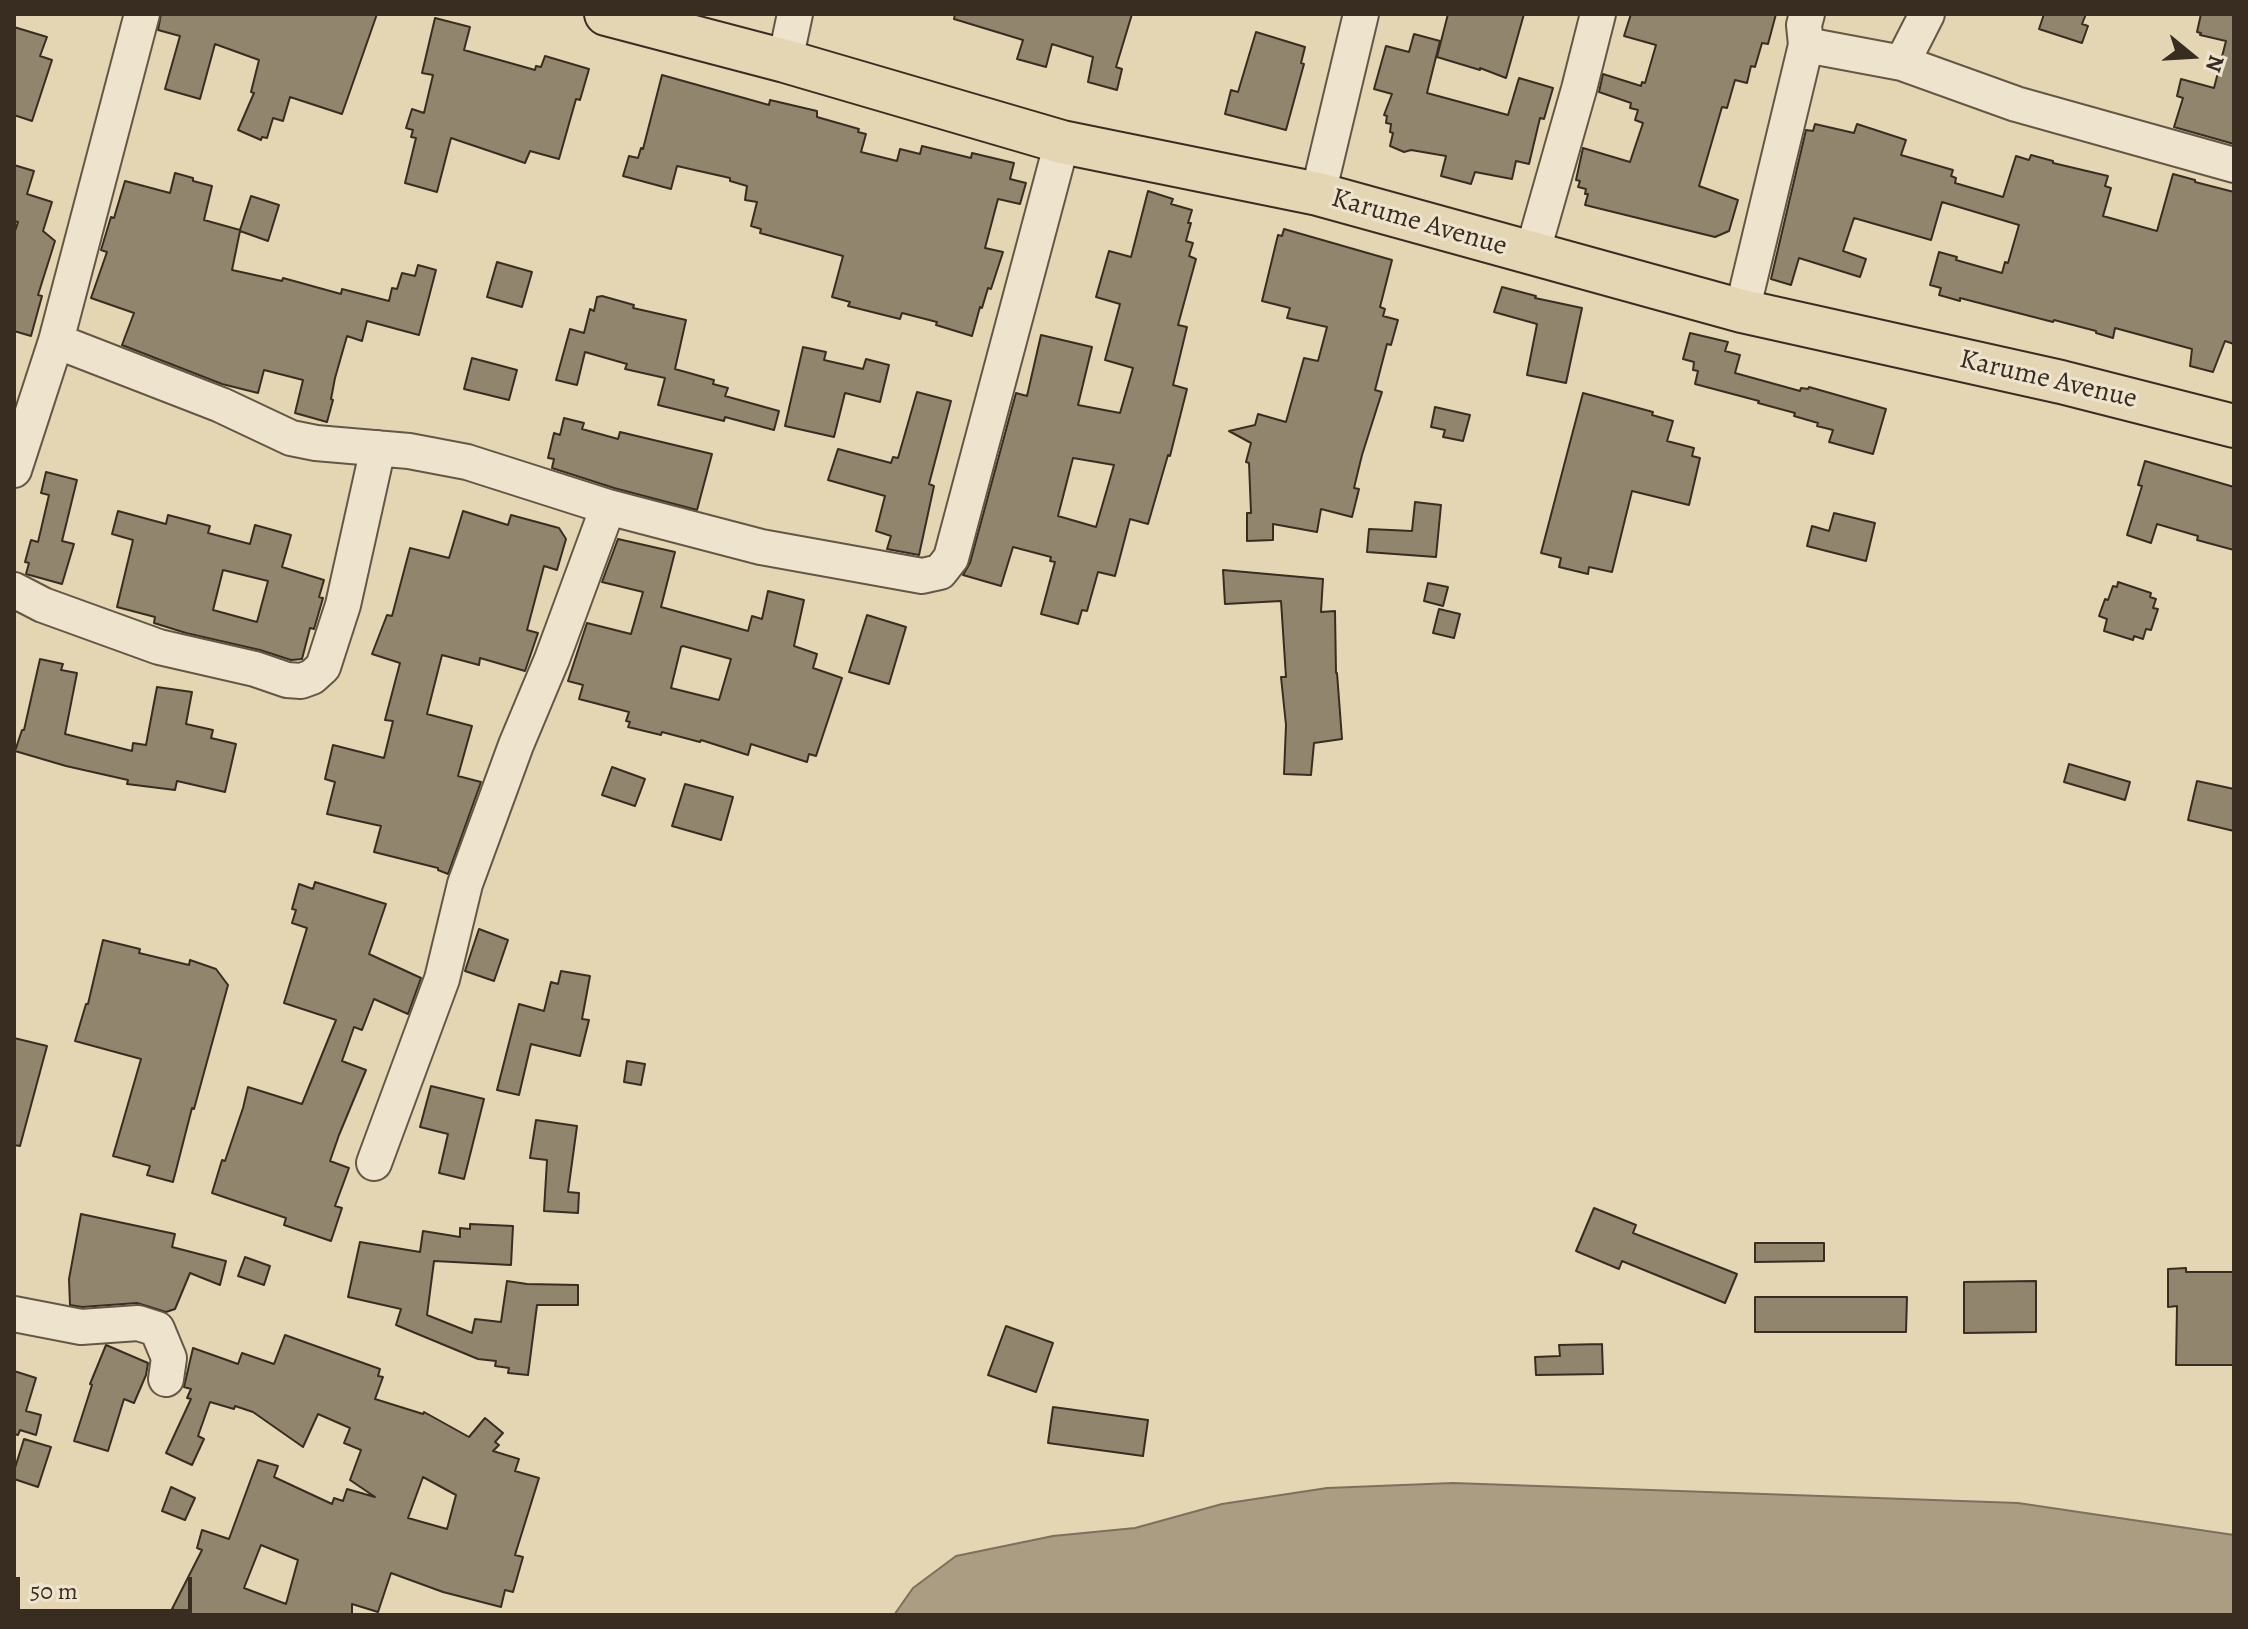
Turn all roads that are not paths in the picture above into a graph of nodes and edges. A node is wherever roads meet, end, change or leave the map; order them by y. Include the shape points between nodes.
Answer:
1 (142, 14) edge
2 (606, 14) edge
3 (795, 14) edge
4 (1361, 14) edge
5 (1598, 14) edge
6 (1927, 14) edge
7 (1807, 30) edge
8 (785, 61) junction
9 (1902, 63) junction
10 (1062, 142) junction
11 (2234, 165) edge
12 (1318, 194) junction
13 (1532, 254) junction
14 (1742, 311) junction
15 (56, 341) junction
16 (2234, 426) edge
17 (378, 448) junction
18 (14, 470) edge
19 (608, 507) junction
20 (14, 590) edge
21 (374, 1163) dead end
22 (14, 1314) edge
23 (166, 1379) dead end

1 - 15 street
2 - 8 main road, Karume Avenue
3 - 8 street
4 - 12 street
5 - 13 street
6 - 9 street
7 - 9 street
7 - 14 street
8 - 10 main road, Karume Avenue
9 - 11 street via 2016,104
10 - 12 main road, Karume Avenue
10 - 19 street via 951,558 940,572 922,576 761,547
12 - 13 main road, Karume Avenue
13 - 14 main road, Karume Avenue
14 - 16 main road, Karume Avenue
15 - 17 street via 291,438
15 - 18 street
17 - 19 street via 467,462
17 - 20 street via 343,605 323,667 312,677 287,680 159,647
19 - 21 street via 465,884 442,979
22 - 23 street via 81,1327 138,1323 157,1329 169,1358

